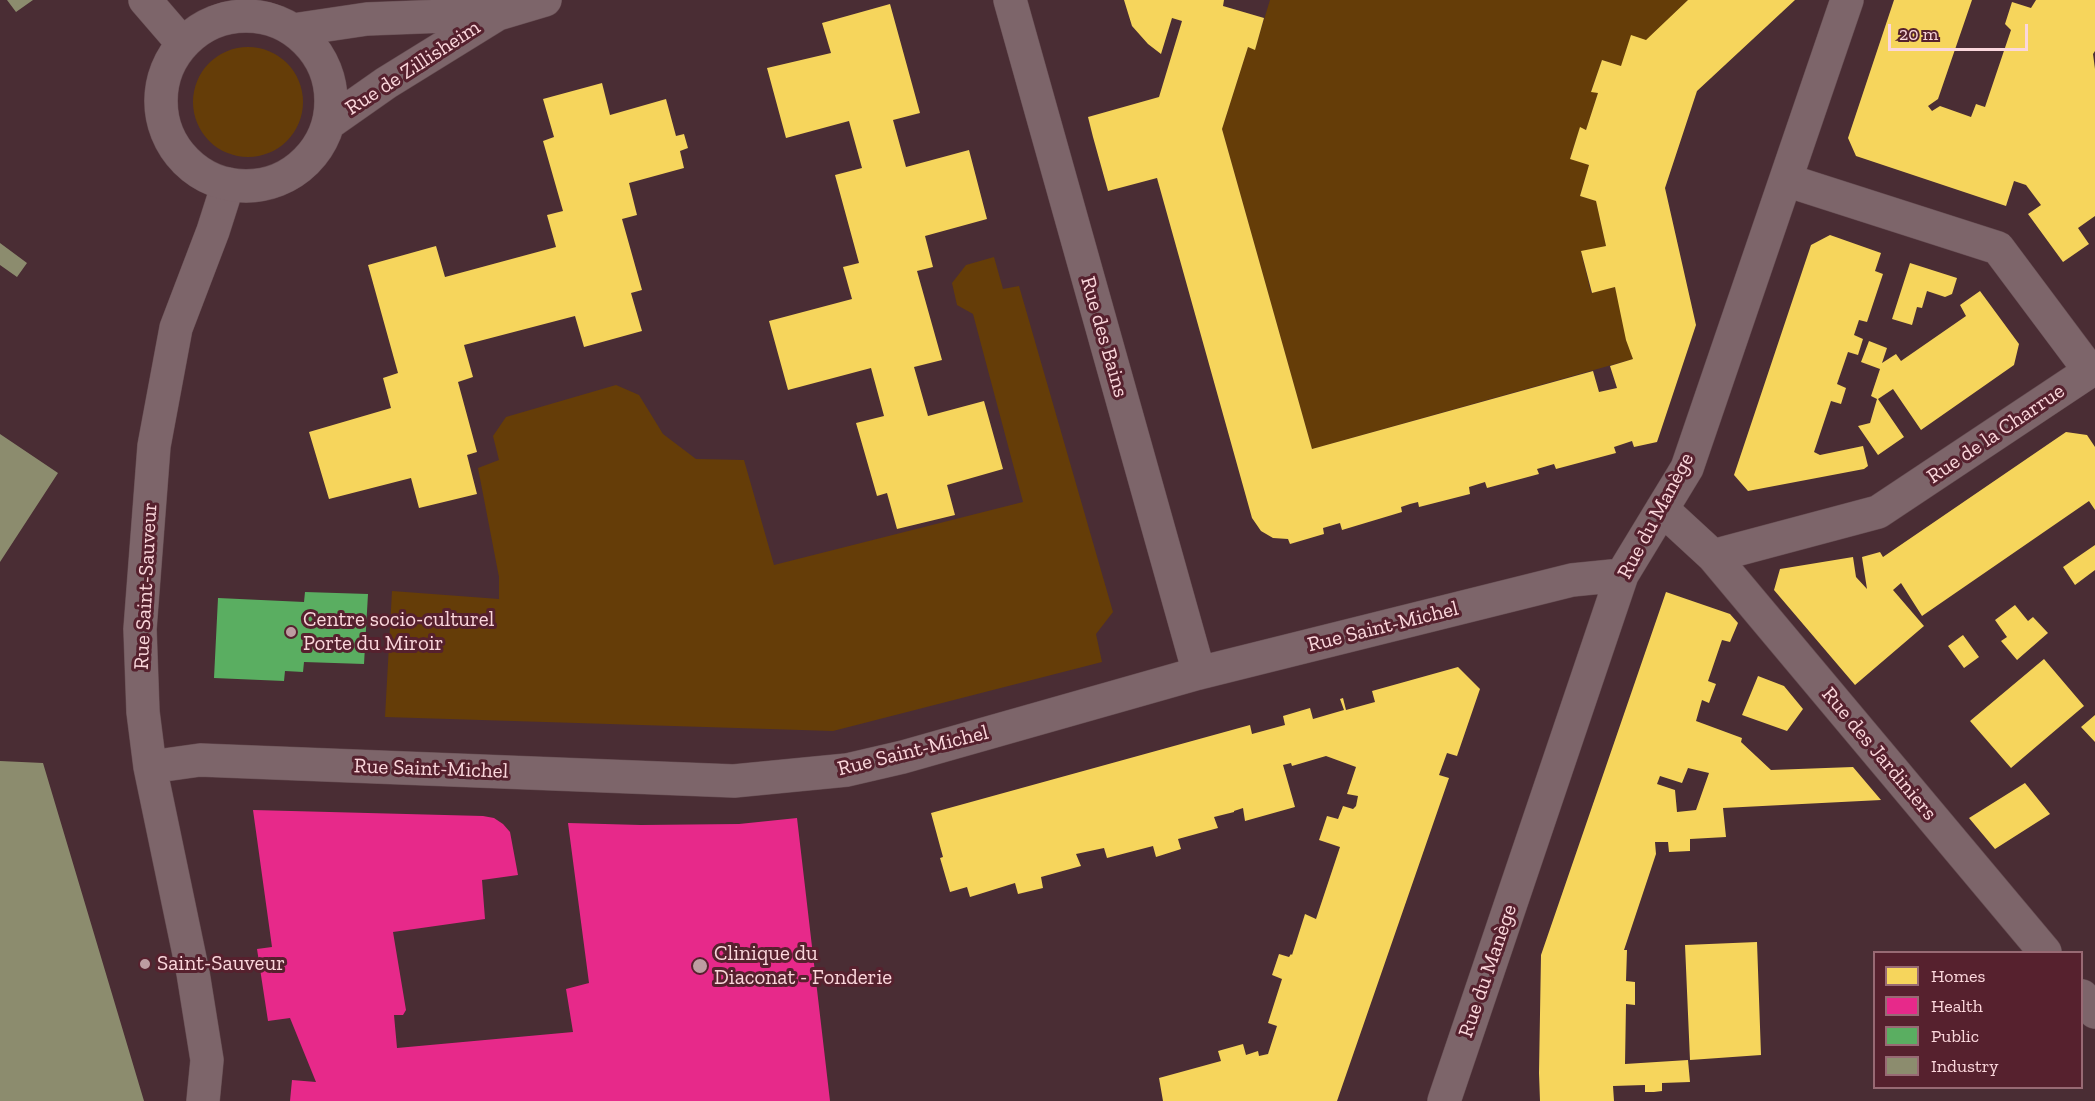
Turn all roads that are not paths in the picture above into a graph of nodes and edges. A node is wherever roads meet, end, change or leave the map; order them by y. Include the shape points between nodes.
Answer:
1 (145, 0) edge
2 (545, 0) edge
3 (1010, 0) edge
4 (1847, 0) edge
5 (498, 14) junction
6 (293, 30) junction
7 (183, 44) junction
8 (329, 123) junction
9 (1786, 180) junction
10 (228, 184) junction
11 (1662, 509) junction
12 (1713, 556) junction
13 (1622, 575) junction
14 (1199, 673) junction
15 (150, 767) junction
16 (2044, 951) edge
17 (2083, 997) edge
18 (2095, 1012) edge
19 (203, 1101) edge
20 (1444, 1101) edge

1 - 7 street
2 - 5 street, Rue de Zillisheim
3 - 14 street, Rue des Bains
4 - 9 street, Rue du Manège
5 - 6 street, Rue de Zillisheim via 367,19
5 - 8 street, Rue de Zillisheim
6 - 7 street via 266,18 236,17 207,26
6 - 8 street via 313,47 326,70 332,96
7 - 10 street via 167,68 161,98 165,127 178,153 201,173
8 - 10 street via 315,152 291,174 260,186
9 - 11 street, Rue du Manège via 1687,468
9 - 12 street, Rue de la Charrue via 1998,248 2090,371 1878,512
10 - 15 street, Rue Saint-Sauveur via 176,328 154,446 140,629 143,712
11 - 12 street
11 - 13 street, Rue du Manège
12 - 16 street, Rue des Jardiniers
13 - 14 street, Rue Saint-Michel via 1572,580
13 - 20 street, Rue du Manège
14 - 15 street, Rue Saint-Michel via 847,770 734,781 200,760
15 - 19 street, Rue Saint-Sauveur via 207,1060
17 - 18 street

